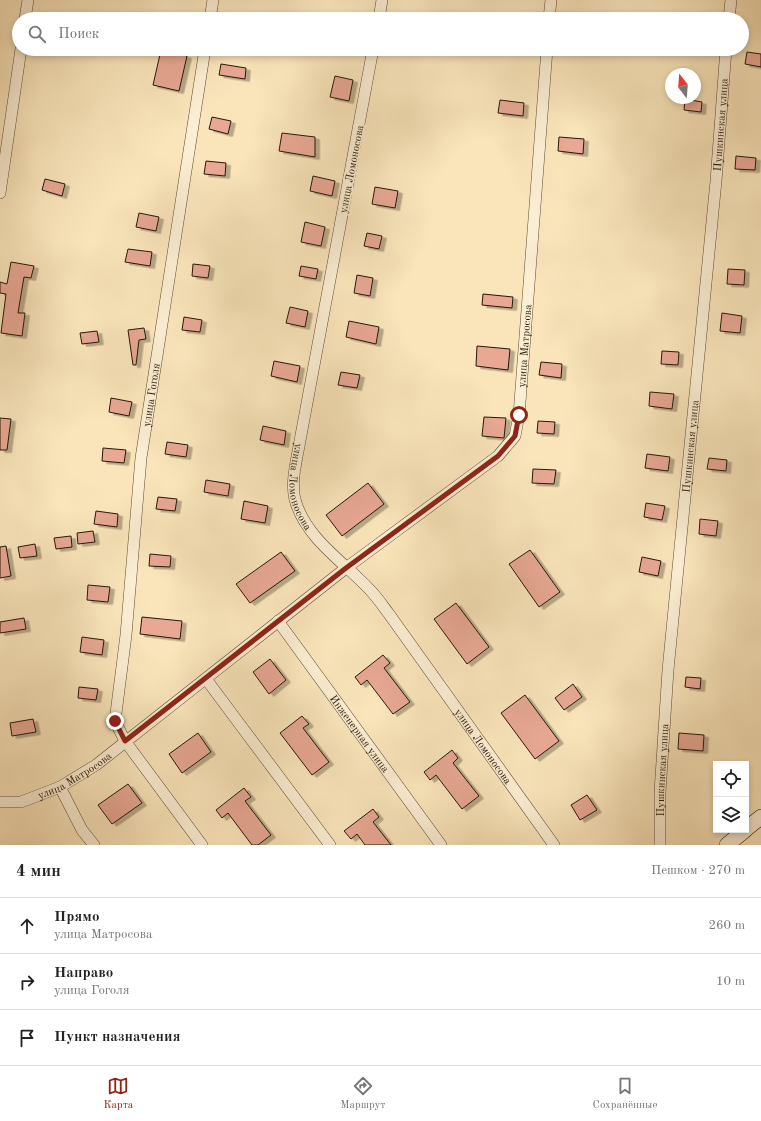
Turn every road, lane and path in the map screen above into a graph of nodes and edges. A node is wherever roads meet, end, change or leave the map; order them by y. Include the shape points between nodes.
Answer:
1 (28, 0) edge
2 (213, 0) edge
3 (382, 0) edge
4 (551, 0) edge
5 (731, 0) edge
6 (26, 12) edge
7 (211, 12) edge
8 (380, 12) edge
9 (550, 12) edge
10 (730, 12) edge
11 (20, 56) edge
12 (204, 56) edge
13 (372, 56) edge
14 (546, 56) edge
15 (725, 56) edge
16 (0, 193) edge
17 (346, 568) junction
18 (278, 621) junction
19 (206, 679) junction
20 (125, 741) junction
21 (60, 787) junction
22 (0, 802) edge
23 (761, 817) edge
24 (749, 827) edge
25 (741, 833) edge
26 (94, 845) edge
27 (202, 845) edge
28 (330, 845) edge
29 (441, 845) edge
30 (554, 845) edge
31 (660, 845) edge
32 (727, 845) edge

1 - 6 street
2 - 7 street
3 - 8 street
4 - 9 street
5 - 10 street
11 - 16 street
12 - 20 street, улица Гоголя via 141,458 126,635 115,721
13 - 17 street, улица Ломоносова via 294,478 296,502 307,526
14 - 17 street, улица Матросова via 519,415 515,436 498,456
15 - 31 street, Пушкинская улица via 716,181 668,670 660,792
17 - 18 street, улица Матросова
17 - 30 street, улица Ломоносова via 370,590 389,614
18 - 19 street, улица Матросова
18 - 29 street, Инженерная улица
19 - 20 street, улица Матросова
19 - 28 street
20 - 21 street, улица Матросова via 96,765
20 - 27 street, улица Гоголя
21 - 22 street, улица Матросова via 20,802
21 - 26 street via 82,830
23 - 24 street
25 - 32 street

